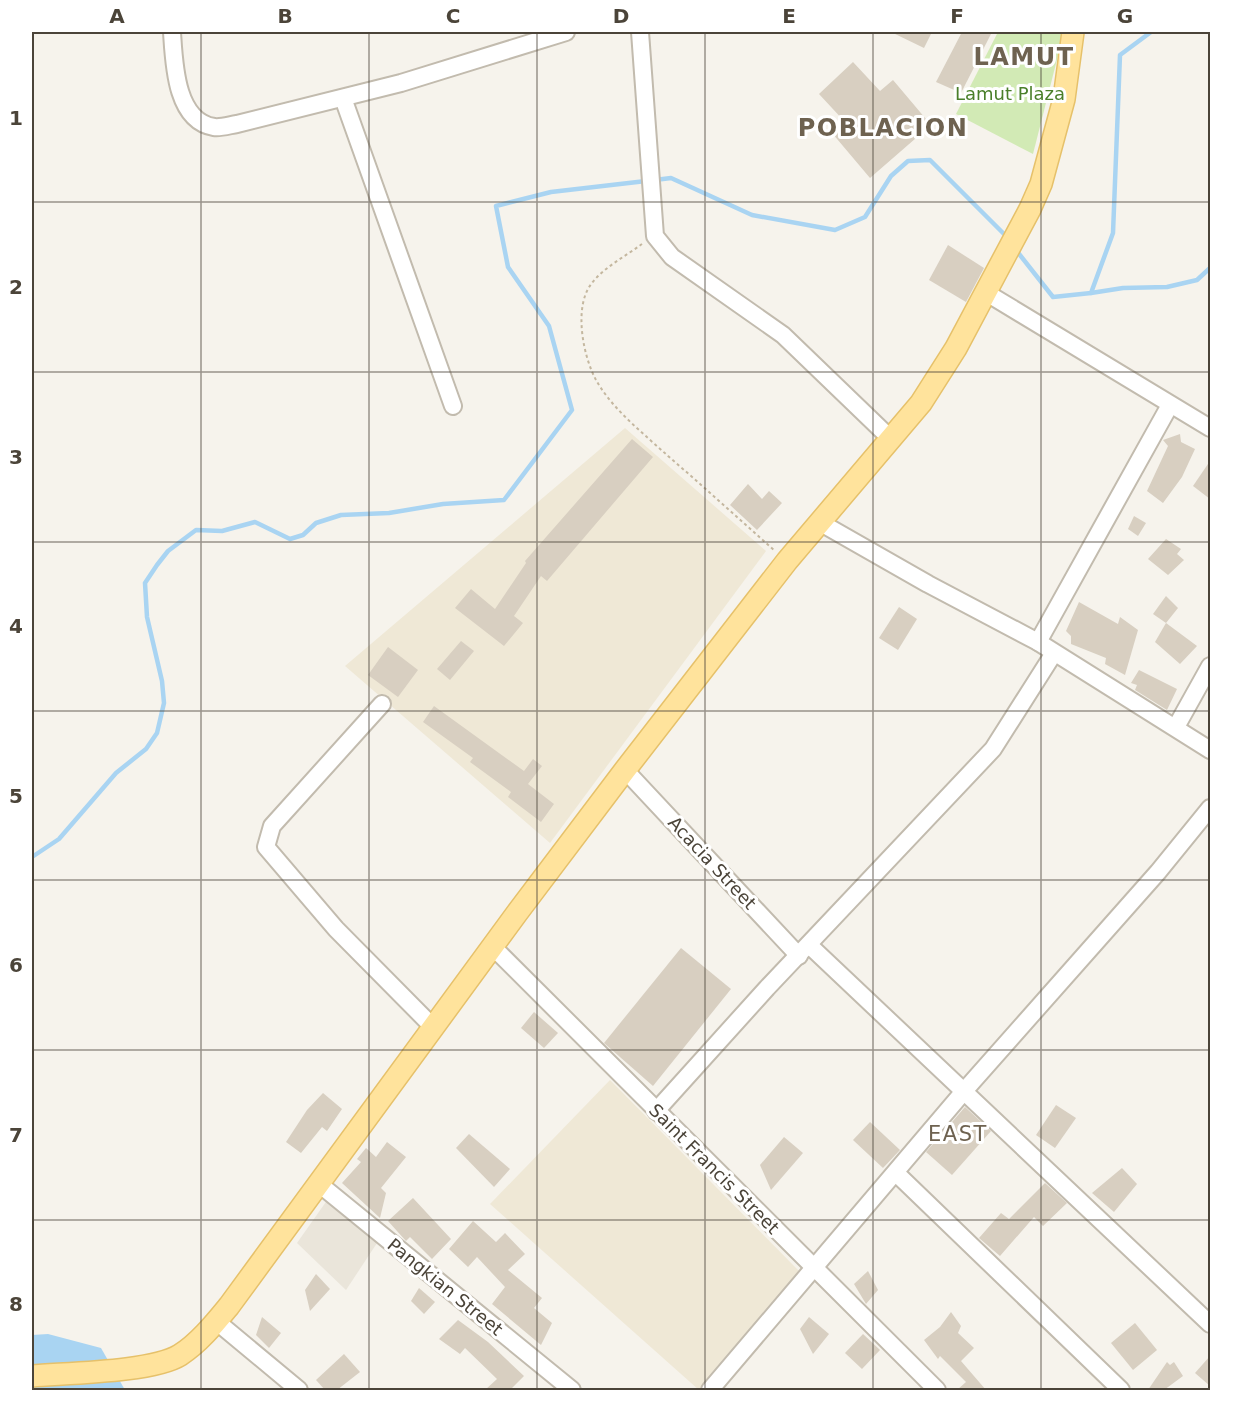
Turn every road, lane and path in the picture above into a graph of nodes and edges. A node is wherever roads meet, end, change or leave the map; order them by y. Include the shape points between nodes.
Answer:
1 (172, 32) edge
2 (566, 32) edge
3 (640, 32) edge
4 (1073, 32) edge
5 (343, 98) junction
6 (654, 236) junction
7 (988, 287) junction
8 (1170, 405) junction
9 (453, 406) dead end
10 (1210, 429) edge
11 (891, 438) junction
12 (821, 523) junction
13 (787, 561) junction
14 (1038, 642) junction
15 (1054, 653) junction
16 (1210, 666) edge
17 (382, 705) dead end
18 (1176, 727) junction
19 (1210, 750) edge
20 (625, 770) junction
21 (1210, 808) edge
22 (492, 946) junction
23 (804, 950) junction
24 (433, 1028) junction
25 (965, 1090) junction
26 (656, 1111) junction
27 (896, 1173) junction
28 (318, 1184) junction
29 (813, 1267) junction
30 (216, 1321) junction
31 (1210, 1324) edge
32 (32, 1376) edge
33 (299, 1390) edge
34 (572, 1390) edge
35 (710, 1390) edge
36 (937, 1390) edge
37 (1121, 1390) edge

1 - 5 street via 177,78 187,108 205,124 237,124
2 - 5 street
3 - 6 street
4 - 7 main road via 1064,99 1041,184
5 - 9 street
6 - 11 street via 672,257 783,335
6 - 13 path via 604,272 586,293 583,324 588,359 596,380 635,426
7 - 8 street
7 - 11 main road via 921,403
8 - 10 street
8 - 14 street
11 - 12 main road
12 - 13 main road
12 - 14 street
13 - 20 main road
14 - 15 street
15 - 18 street
15 - 23 street via 993,749
16 - 18 street
17 - 24 street via 272,826 266,847 336,929
18 - 19 street
20 - 22 main road
20 - 23 street, Acacia Street
21 - 25 street
22 - 24 main road
22 - 26 street, Saint Francis Street
23 - 25 street, Acacia Street
23 - 26 street
24 - 28 main road
25 - 27 street
25 - 31 street, Acacia Street
26 - 29 street, Saint Francis Street
27 - 29 street
27 - 37 street
28 - 30 main road
28 - 34 street, Pangkian Street
29 - 35 street
29 - 36 street, Saint Francis Street
30 - 32 main road via 180,1355 157,1365
30 - 33 street

